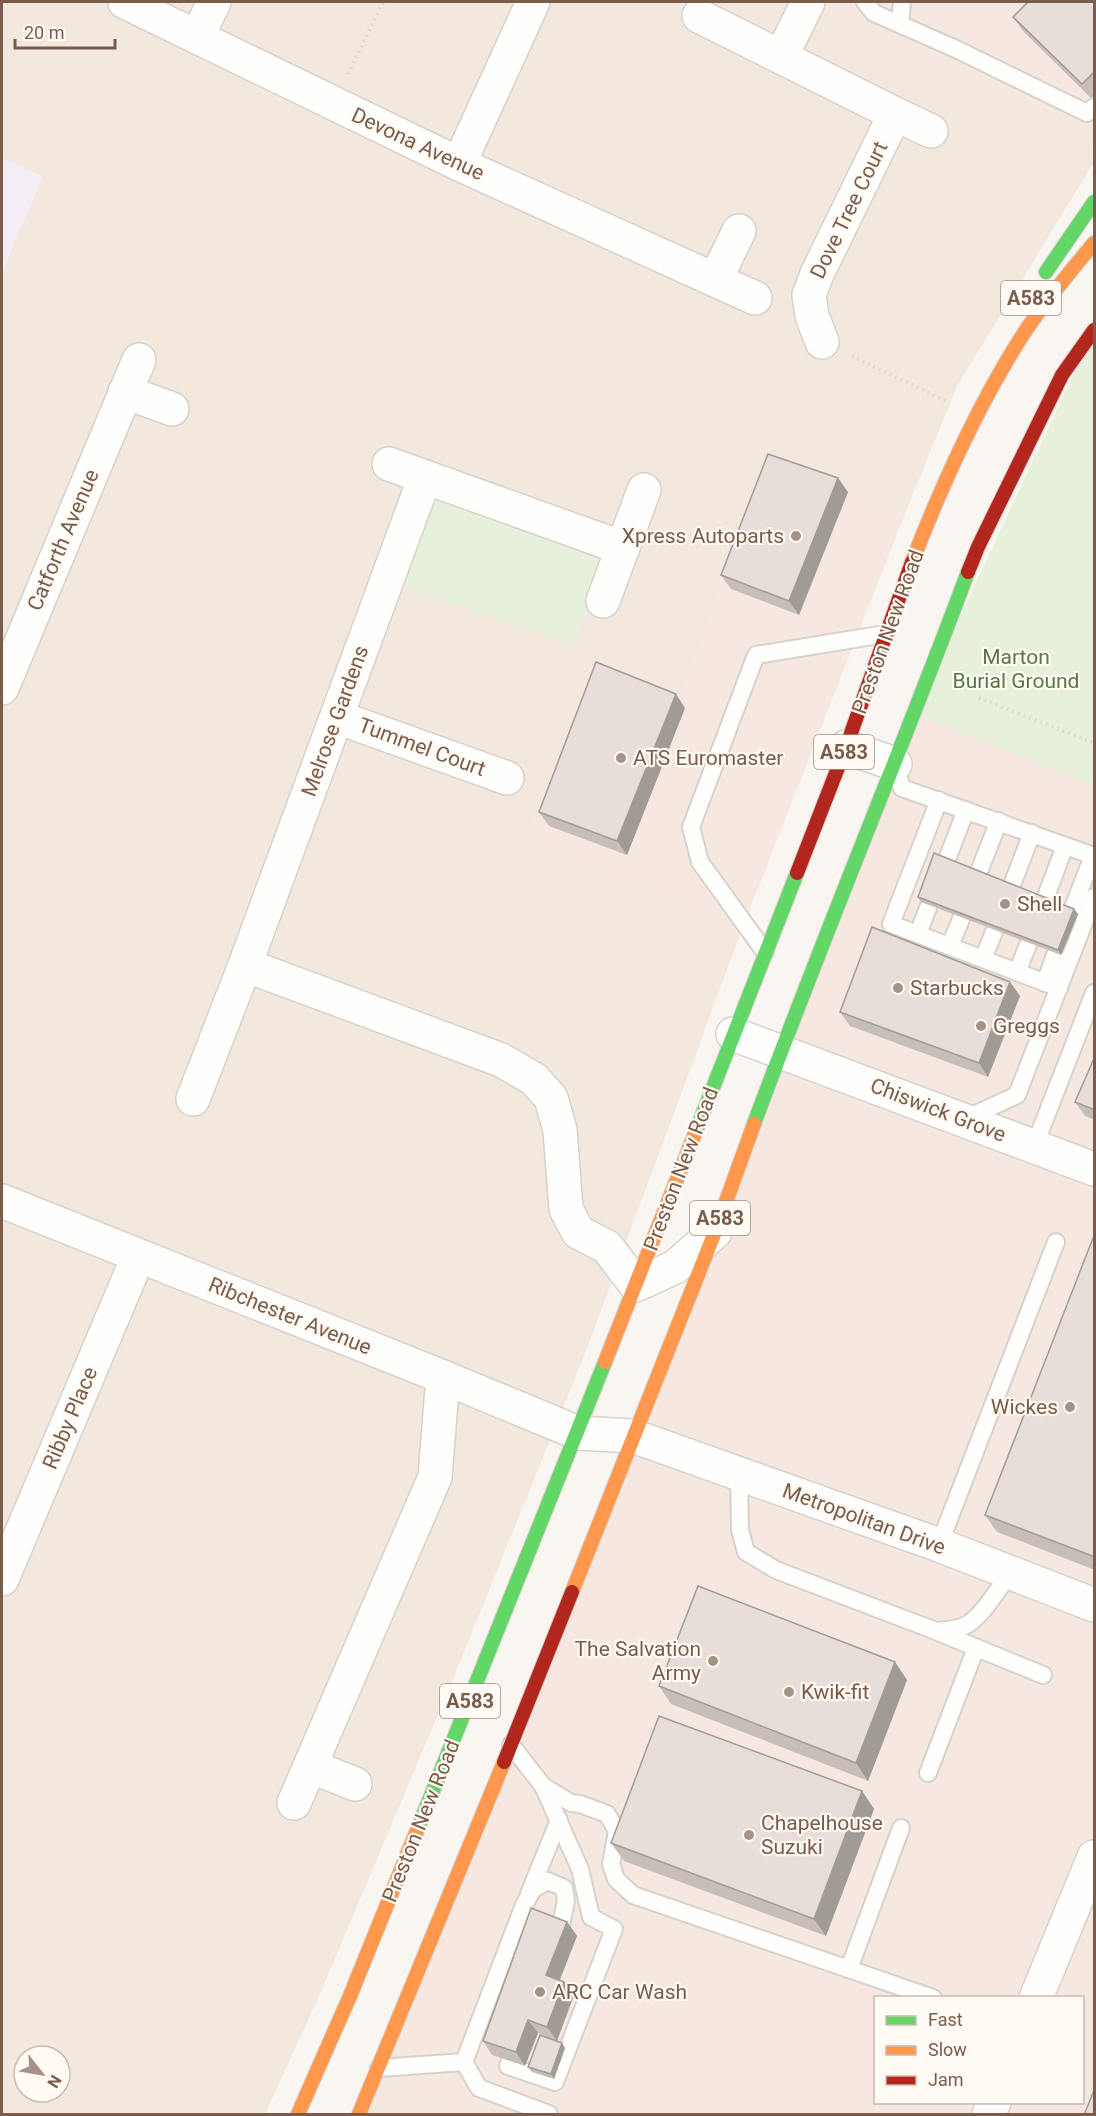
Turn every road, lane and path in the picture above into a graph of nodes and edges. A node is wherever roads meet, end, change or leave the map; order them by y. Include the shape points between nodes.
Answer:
1 (125, 2) edge
2 (214, 2) edge
3 (383, 2) edge
4 (533, 2) edge
5 (808, 2) edge
6 (865, 2) edge
7 (902, 2) edge
8 (699, 16) dead end
9 (900, 24) junction
10 (197, 37) junction
11 (781, 57) junction
12 (334, 104) junction
13 (1095, 107) edge
14 (895, 114) junction
15 (931, 131) dead end
16 (459, 164) junction
17 (1095, 202) edge
18 (739, 231) dead end
19 (1095, 243) edge
20 (715, 280) junction
21 (1037, 287) dead end
22 (755, 298) dead end
23 (1027, 304) dead end
24 (1095, 330) edge
25 (822, 342) joint
26 (139, 360) dead end
27 (125, 392) junction
28 (172, 409) dead end
29 (979, 409) junction
30 (389, 464) dead end
31 (424, 477) junction
32 (644, 490) dead end
33 (623, 548) junction
34 (603, 601) dead end
35 (885, 634) junction
36 (2, 688) edge
37 (979, 698) dead end
38 (337, 717) junction
39 (1095, 743) edge
40 (846, 747) junction
41 (895, 765) junction
42 (507, 778) dead end
43 (939, 800) junction
44 (966, 810) junction
45 (999, 821) junction
46 (1032, 833) junction
47 (1065, 846) junction
48 (1094, 856) edge
49 (946, 862) edge
50 (978, 874) edge
51 (1012, 885) edge
52 (1095, 897) edge
53 (1045, 899) edge
54 (928, 908) edge
55 (1072, 910) edge
56 (961, 919) edge
57 (994, 932) edge
58 (918, 934) junction
59 (1028, 945) edge
60 (950, 946) junction
61 (765, 952) junction
62 (1055, 955) edge
63 (982, 959) junction
64 (245, 965) junction
65 (1017, 972) junction
66 (1052, 986) junction
67 (1095, 993) edge
68 (733, 1034) junction
69 (781, 1051) junction
70 (193, 1099) dead end
71 (963, 1120) junction
72 (1034, 1147) junction
73 (1095, 1169) edge
74 (2, 1201) edge
75 (656, 1232) junction
76 (715, 1232) junction
77 (1056, 1242) dead end
78 (607, 1247) junction
79 (138, 1257) junction
80 (675, 1267) junction
81 (636, 1285) junction
82 (682, 1315) junction
83 (444, 1377) junction
84 (578, 1433) junction
85 (633, 1436) junction
86 (739, 1474) junction
87 (939, 1545) junction
88 (1010, 1572) junction
89 (2, 1579) edge
90 (1095, 1605) edge
91 (936, 1631) junction
92 (976, 1648) junction
93 (1043, 1675) dead end
94 (512, 1745) junction
95 (310, 1766) junction
96 (928, 1773) dead end
97 (355, 1784) dead end
98 (543, 1786) junction
99 (294, 1803) dead end
100 (559, 1820) junction
101 (902, 1828) dead end
102 (1095, 1857) edge
103 (524, 1905) junction
104 (561, 1929) edge
105 (849, 1969) junction
106 (927, 1996) edge
107 (1037, 1996) edge
108 (510, 2061) edge
109 (464, 2062) junction
110 (379, 2068) junction
111 (298, 2115) edge
112 (359, 2115) edge
113 (549, 2115) edge

1 - 10 street, Devona Avenue
2 - 10 street
3 - 12 path
4 - 16 street
5 - 11 street
6 - 9 lane via 874,13
7 - 9 lane
8 - 11 street
9 - 13 lane via 1087,113
10 - 12 street, Devona Avenue
11 - 14 street
12 - 16 street, Devona Avenue
14 - 15 street
14 - 25 street, Dove Tree Court via 808,295
16 - 20 street, Devona Avenue
17 - 21 highway, A583
18 - 20 street
19 - 29 highway, Preston New Road / A583 via 1025,331
20 - 22 street, Devona Avenue
23 - 29 highway, A583
24 - 41 highway, A583 via 1062,375 978,547
25 - 29 path
26 - 27 street, Catforth Avenue
27 - 28 street
27 - 36 street, Catforth Avenue
29 - 35 highway, Preston New Road / A583 via 944,480
30 - 31 street
31 - 33 street
31 - 38 street, Melrose Gardens
32 - 33 street
33 - 34 street
35 - 40 highway, Preston New Road / A583
35 - 61 lane via 756,655 742,689 691,827 700,862
37 - 39 path
38 - 42 street, Tummel Court
38 - 64 street, Melrose Gardens
40 - 41 street
40 - 61 highway, Preston New Road / A583
41 - 43 lane via 902,788
41 - 69 highway, A583
43 - 44 lane
43 - 58 lane via 891,924
44 - 45 lane
44 - 49 lane
45 - 46 lane
45 - 50 lane
46 - 47 lane
46 - 51 lane
47 - 48 lane
47 - 53 lane
48 - 55 lane
52 - 66 lane
54 - 58 lane
56 - 60 lane
57 - 63 lane
58 - 60 lane
59 - 65 lane
60 - 63 lane
61 - 68 highway, Preston New Road / A583
62 - 66 lane
63 - 65 lane
64 - 70 street, Melrose Gardens
64 - 78 street via 501,1060 534,1079 551,1098 560,1130 566,1209 578,1232
65 - 66 lane
66 - 71 lane via 1017,1095
67 - 72 lane
68 - 69 street, Chiswick Grove
68 - 75 highway, Preston New Road / A583
69 - 71 street, Chiswick Grove
69 - 76 highway, A583
71 - 72 street, Chiswick Grove
72 - 73 street, Chiswick Grove
74 - 79 street, Ribchester Avenue
75 - 78 street
75 - 80 street
75 - 81 highway, Preston New Road / A583
76 - 80 street
76 - 82 highway, A583
77 - 87 lane
78 - 81 street
79 - 83 street, Ribchester Avenue
79 - 89 street, Ribby Place
80 - 81 street
80 - 82 street
81 - 84 highway, Preston New Road / A583
82 - 85 highway, A583
83 - 84 street, Ribchester Avenue
83 - 95 street via 435,1477
84 - 85 street, Ribchester Avenue
84 - 111 highway, Preston New Road / A583 via 355,1985
85 - 86 street, Metropolitan Drive
85 - 94 highway, A583
86 - 87 street, Metropolitan Drive
86 - 91 lane via 740,1530 746,1552 776,1570
87 - 88 street, Metropolitan Drive
88 - 90 street, Metropolitan Drive
88 - 91 lane via 969,1623 953,1630
91 - 92 lane
92 - 93 lane
92 - 96 lane
94 - 98 lane
94 - 110 highway, A583
95 - 97 street
95 - 99 street
98 - 100 lane
98 - 105 lane via 571,1803 607,1814 616,1831 611,1864 616,1879 633,1895
100 - 103 lane
100 - 108 lane via 580,1869 591,1917 614,1929 555,2082 508,2066
101 - 105 lane
102 - 107 street
103 - 104 lane via 533,1889 548,1881 564,1888 567,1901
103 - 109 lane
105 - 106 lane
109 - 110 lane
109 - 113 lane via 479,2088
110 - 112 highway, A583

